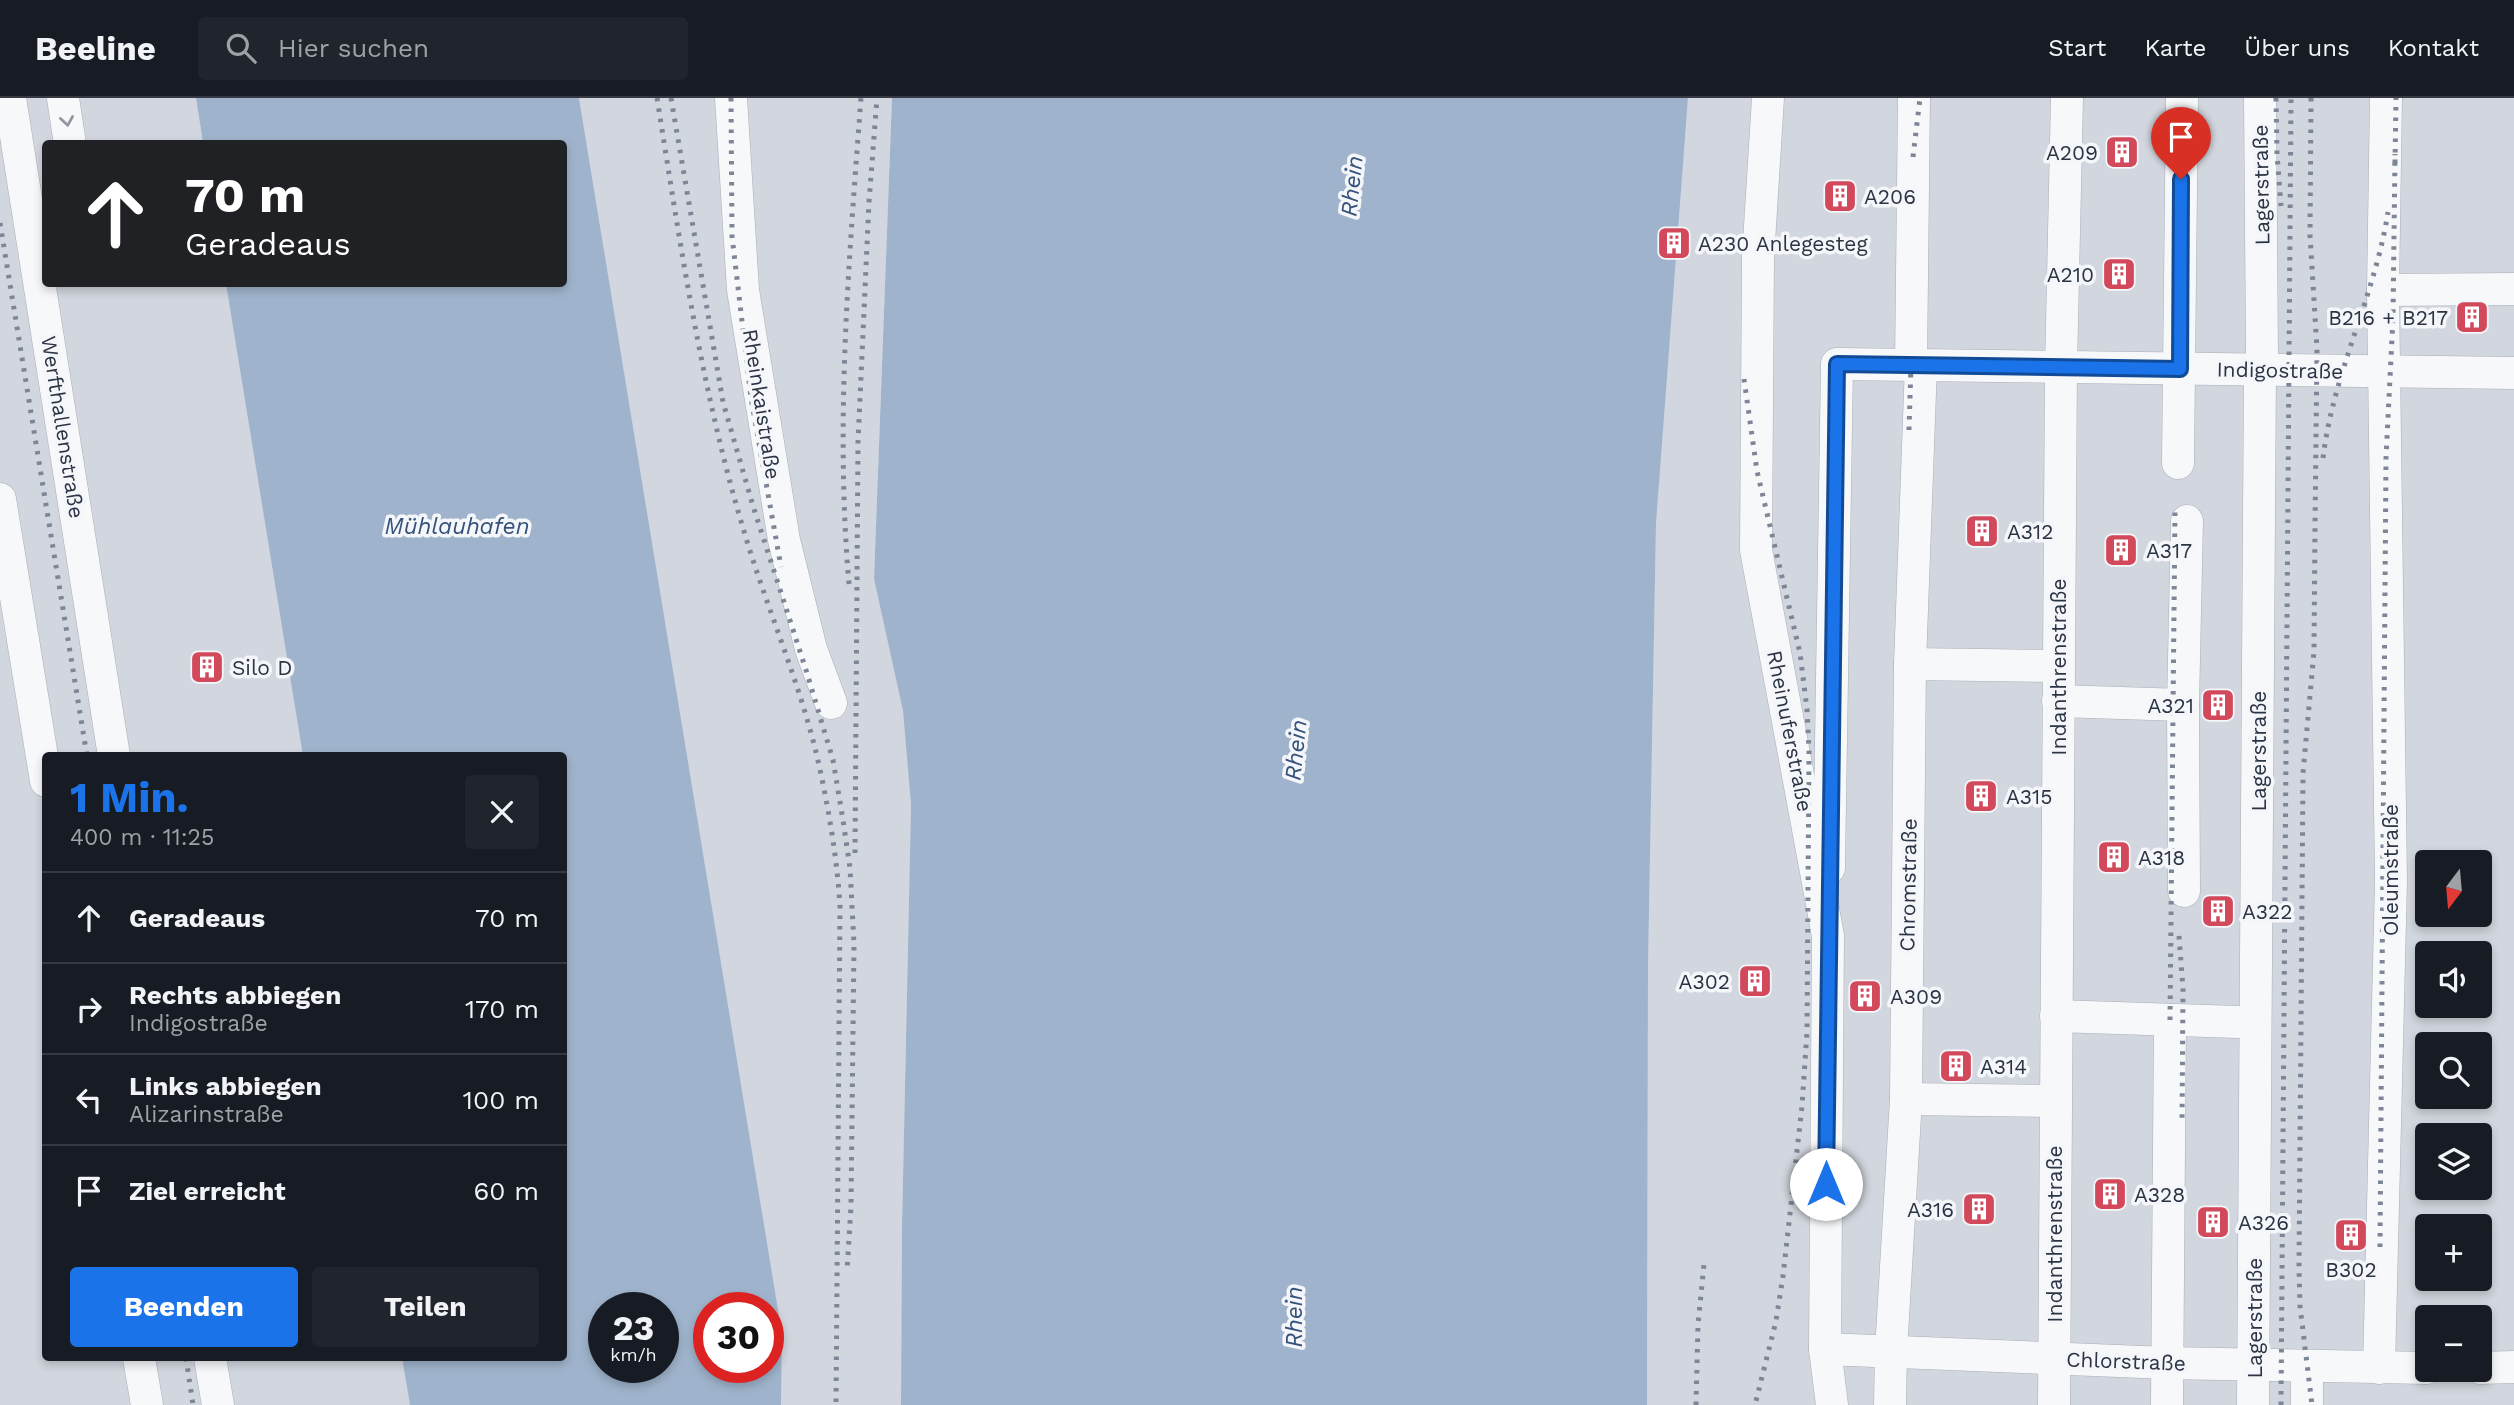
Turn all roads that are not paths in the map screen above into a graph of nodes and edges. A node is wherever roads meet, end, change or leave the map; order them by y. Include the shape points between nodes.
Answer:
1 (10, 98) edge
2 (63, 98) edge
3 (731, 98) edge
4 (1768, 98) edge
5 (1914, 98) edge
6 (2067, 98) edge
7 (2182, 98) edge
8 (2260, 98) edge
9 (2386, 98) edge
10 (70, 140) edge
11 (37, 210) edge
12 (42, 245) edge
13 (48, 287) edge
14 (2514, 289) edge
15 (2383, 290) junction
16 (1916, 365) junction
17 (2061, 368) junction
18 (2180, 369) junction
19 (2260, 369) junction
20 (2385, 372) junction
21 (2514, 373) edge
22 (2178, 463) dead end
23 (0, 499) edge
24 (2187, 521) dead end
25 (1910, 664) junction
26 (2058, 666) junction
27 (2058, 701) junction
28 (831, 703) dead end
29 (2183, 705) junction
30 (113, 752) edge
31 (42, 756) edge
32 (2184, 891) dead end
33 (1828, 936) junction
34 (2056, 1016) junction
35 (2170, 1020) junction
36 (2238, 1022) dead end
37 (1906, 1098) junction
38 (2055, 1101) junction
39 (1825, 1349) junction
40 (1891, 1351) junction
41 (2053, 1358) junction
42 (140, 1361) edge
43 (211, 1361) edge
44 (2167, 1363) junction
45 (2254, 1365) junction
46 (2307, 1366) junction
47 (2492, 1367) edge
48 (2514, 1367) edge
49 (2379, 1368) junction
50 (2415, 1368) edge
51 (147, 1405) edge
52 (218, 1405) edge
53 (1832, 1405) edge
54 (1890, 1405) edge
55 (2054, 1405) edge
56 (2167, 1405) edge
57 (2253, 1405) edge
58 (2307, 1405) edge

1 - 11 street, Werfthallenstraße
2 -> 10 street
3 - 28 street, Rheinkaistraße via 743,290 784,540 811,649
4 - 33 street, Rheinuferstraße via 1758,258 1756,550
5 - 16 street, Chromstraße
6 - 17 street, Indanthrenstraße
7 - 18 street
8 - 19 street, Lagerstraße
9 - 15 street, Oleumstraße
11 - 12 street, Werfthallenstraße
13 - 30 street, Werfthallenstraße
14 - 15 street
15 - 20 street, Oleumstraße
16 - 17 street, Indigostraße
16 - 25 street, Chromstraße
16 - 33 street, Indigostraße via 1837,364
17 - 18 street, Indigostraße
17 - 26 street, Indanthrenstraße
18 - 19 street, Indigostraße
18 - 22 street
19 - 20 street, Indigostraße
19 - 45 street, Lagerstraße
20 - 21 street, Indigostraße
20 - 49 street, Oleumstraße via 2391,881
23 - 31 street
24 - 29 street
25 - 26 street
25 - 37 street, Chromstraße
26 - 27 street, Indanthrenstraße
27 - 29 street
27 - 34 street, Indanthrenstraße
29 - 32 street
33 - 39 street, Rheinuferstraße
34 - 35 street
34 - 38 street, Indanthrenstraße
35 - 36 street
35 - 44 street
37 - 38 street
37 - 40 street, Chromstraße
38 - 41 street, Indanthrenstraße
39 - 40 street, Chlorstraße
39 - 53 street, Rheinuferstraße
40 - 41 street, Chlorstraße
40 - 54 street, Chromstraße
41 - 44 street, Chlorstraße
41 - 55 street, Indanthrenstraße
42 - 51 street
43 - 52 street
44 - 45 street, Chlorstraße
44 - 56 street
45 - 46 street, Chlorstraße
45 - 57 street, Lagerstraße
46 - 49 street, Chlorstraße
46 - 58 street
47 - 48 street
49 - 50 street, Chlorstraße

